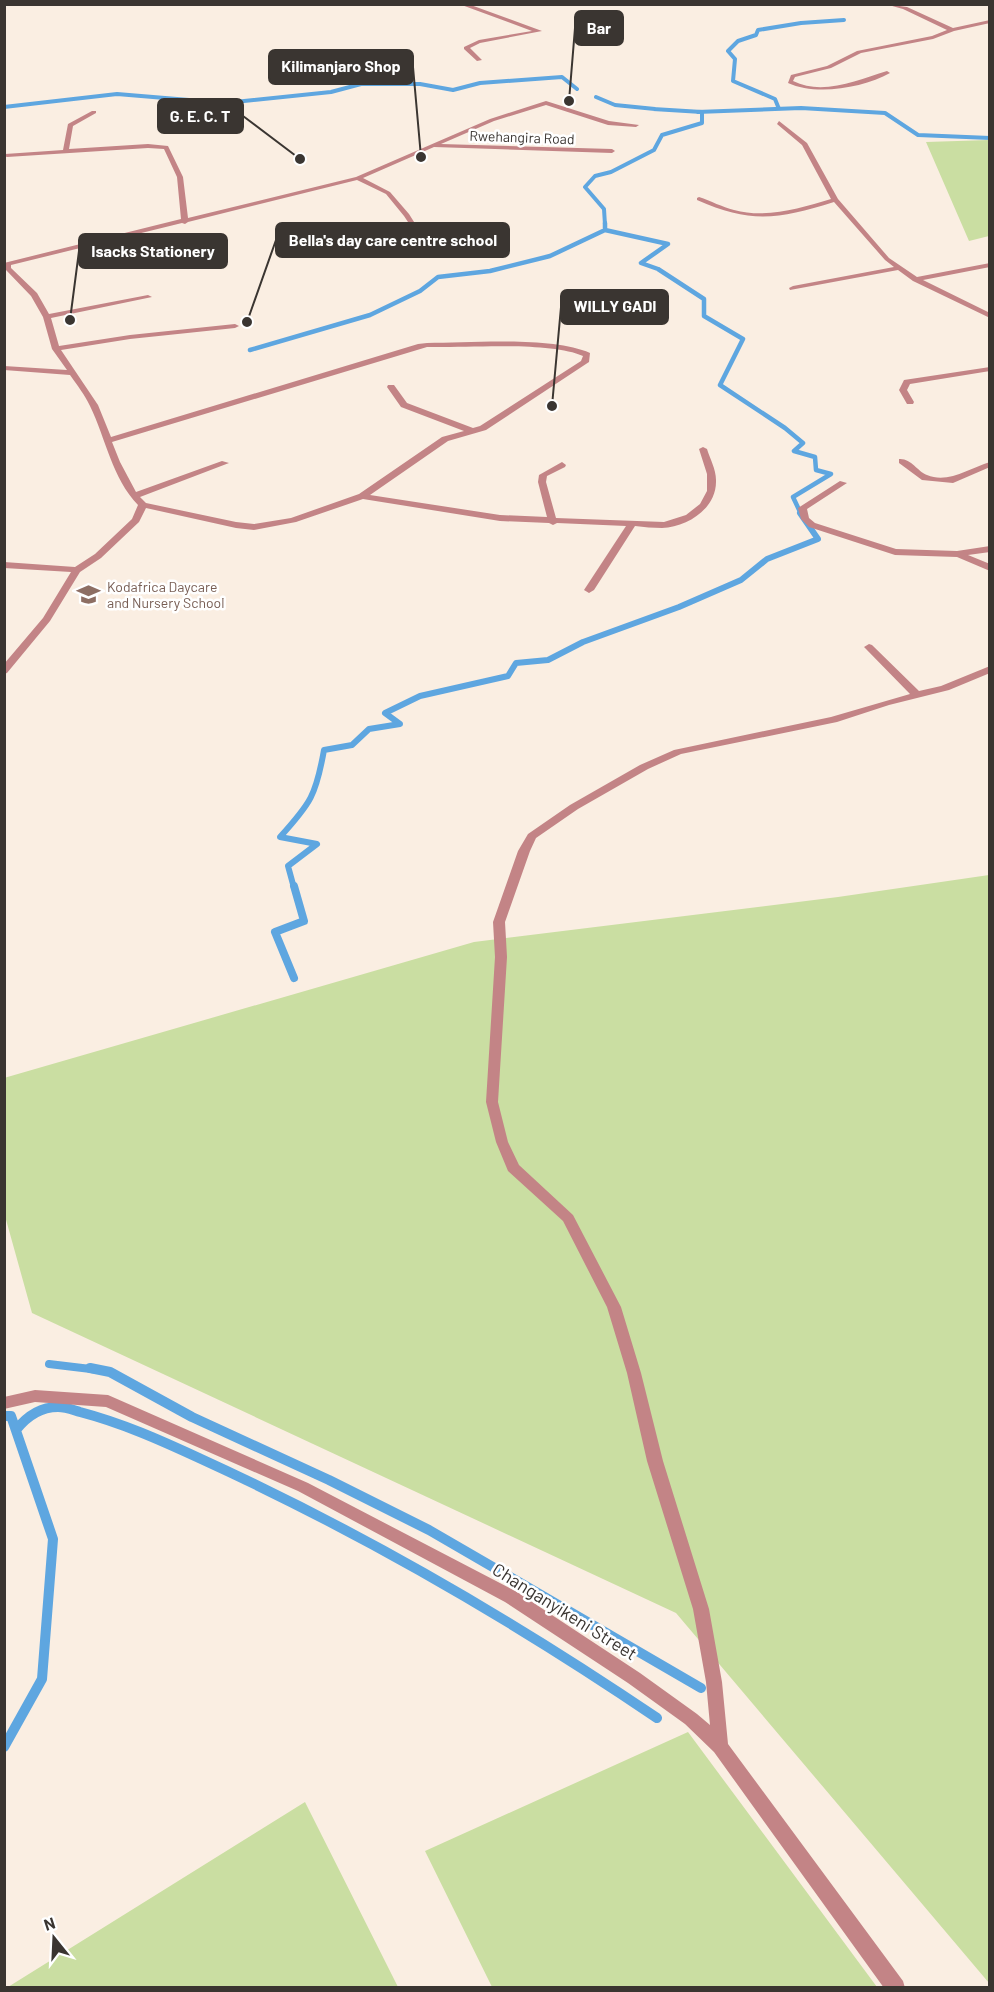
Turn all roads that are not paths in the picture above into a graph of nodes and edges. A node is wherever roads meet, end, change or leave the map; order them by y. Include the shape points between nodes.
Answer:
1 (462, 4) edge
2 (887, 4) edge
3 (990, 21) edge
4 (973, 25) junction
5 (952, 30) junction
6 (990, 31) edge
7 (479, 60) dead end
8 (887, 73) dead end
9 (94, 112) dead end
10 (779, 123) dead end
11 (636, 125) dead end
12 (432, 146) junction
13 (66, 151) junction
14 (612, 151) dead end
15 (7, 155) dead end
16 (358, 178) junction
17 (699, 199) dead end
18 (835, 200) junction
19 (185, 222) junction
20 (418, 233) dead end
21 (990, 265) edge
22 (5, 267) edge
23 (898, 268) junction
24 (916, 279) junction
25 (793, 288) dead end
26 (148, 297) dead end
27 (990, 316) edge
28 (47, 317) junction
29 (235, 326) dead end
30 (56, 349) junction
31 (4, 368) edge
32 (990, 369) edge
33 (73, 373) junction
34 (391, 387) dead end
35 (910, 402) dead end
36 (472, 431) junction
37 (107, 441) junction
38 (703, 449) dead end
39 (902, 461) dead end
40 (225, 463) dead end
41 (990, 464) edge
42 (562, 465) dead end
43 (843, 483) dead end
44 (134, 496) junction
45 (362, 496) junction
46 (143, 505) junction
47 (553, 522) junction
48 (632, 525) junction
49 (990, 549) edge
50 (957, 554) junction
51 (4, 565) edge
52 (990, 568) edge
53 (77, 570) junction
54 (589, 590) dead end
55 (869, 646) dead end
56 (990, 669) edge
57 (4, 671) edge
58 (917, 695) junction
59 (4, 1403) edge
60 (720, 1746) junction
61 (896, 1988) edge

1 - 7 street via 539,31 466,48
2 - 5 street
3 - 4 street
4 - 5 street
4 - 6 street
5 - 8 street via 933,38 859,52 829,67 793,76 790,82 816,90
9 - 13 street via 70,125
10 - 18 street via 805,144
11 - 12 street via 608,123 546,103 492,120
12 - 14 street, Rwehangira Road
12 - 16 street
13 - 15 street
13 - 19 street via 166,147 180,177
16 - 19 street
16 - 20 street via 388,193
17 - 18 street via 727,212 759,217 797,212
18 - 23 street
19 - 22 street via 12,262
21 - 24 street
22 - 28 street via 34,295
23 - 24 street
23 - 25 street
24 - 27 street
26 - 28 street
28 - 30 street
29 - 30 street
30 - 33 street
31 - 33 street
32 - 35 street via 907,382 903,390
33 - 37 street via 94,405
34 - 36 street via 404,405
36 - 37 street via 535,396 585,362 587,355 581,350 556,347 414,347
36 - 45 street via 435,445
37 - 44 street
38 - 48 street via 712,482 699,510 677,523
39 - 41 street via 925,478 953,480
40 - 44 street
42 - 47 street via 543,475
43 - 50 street via 802,508 805,519 812,525 895,552
44 - 46 street
45 - 46 street via 293,520 254,526
45 - 47 street via 455,513
46 - 53 street via 136,520
47 - 48 street
48 - 54 street
49 - 50 street
50 - 52 street
51 - 53 street
53 - 57 street via 47,620
55 - 58 street
56 - 58 street
58 - 60 street via 833,720 693,747 644,767 532,836 499,922 501,957 492,1102 496,1121 513,1167 568,1218 614,1307 655,1461 701,1609
59 - 60 street, Changanyikeni Street via 35,1396 108,1401 303,1487 512,1596 691,1719
60 - 61 street, Changanyikeni Street

